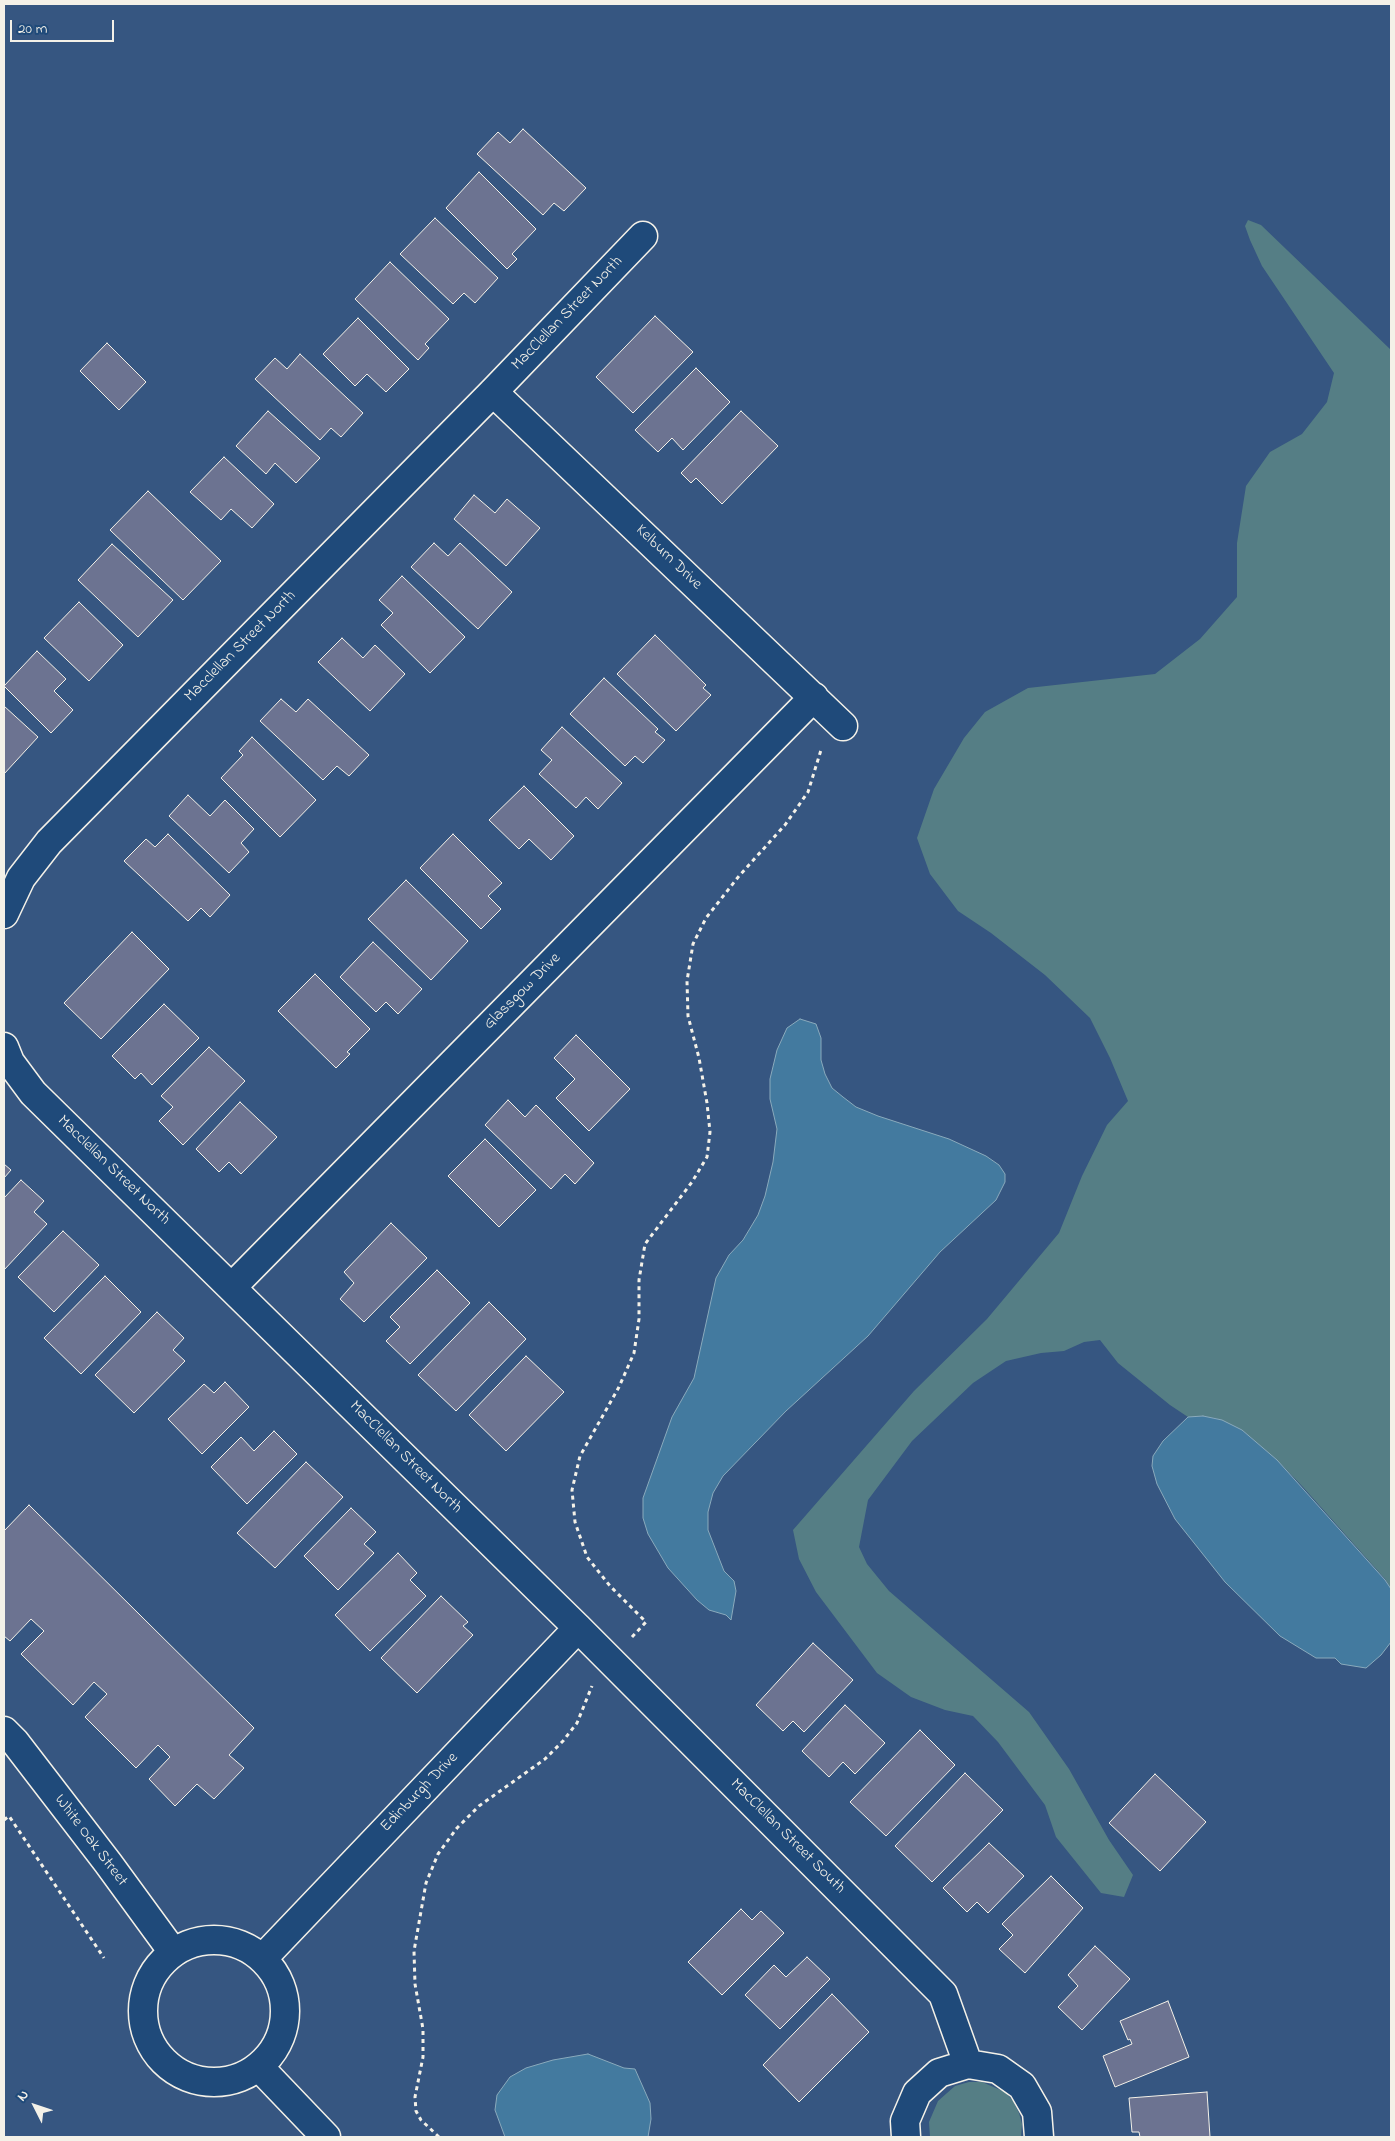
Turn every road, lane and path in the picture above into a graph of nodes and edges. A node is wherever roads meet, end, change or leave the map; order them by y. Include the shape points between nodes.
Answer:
1 (643, 236) dead end
2 (493, 392) junction
3 (814, 697) junction
4 (843, 726) joint
5 (4, 914) edge
6 (4, 1047) edge
7 (232, 1287) junction
8 (578, 1628) junction
9 (611, 1660) junction
10 (4, 1731) edge
11 (4, 1820) edge
12 (173, 1952) junction
13 (104, 1958) dead end
14 (263, 1958) junction
15 (968, 2064) junction
16 (259, 2067) junction
17 (326, 2137) edge
18 (439, 2137) edge
19 (906, 2137) edge
20 (1038, 2137) edge

1 - 2 street, MacClellan Street North
2 - 3 street, Kelburn Drive
2 - 5 street, Macclellan Street North via 49,842 21,878
3 - 4 street, Kelburn Drive
3 - 7 street, Glassgow Drive
4 - 9 path via 822,746 808,792 785,825 706,918 693,944 686,981 688,1016 707,1103 710,1132 707,1157 645,1244 638,1280 639,1319 634,1354 580,1456 572,1490 575,1522 587,1557 646,1622
6 - 7 street, Macclellan Street North via 10,1062 34,1093
7 - 8 street, MacClellan Street North
8 - 9 street, MacClellan Street South
8 - 14 street, Edinburgh Drive
9 - 15 street, MacClellan Street South via 943,1994
9 - 18 path via 594,1678 577,1723 563,1741 457,1828 438,1854 426,1883 414,1950 415,1984 423,2029 415,2097 416,2111
10 - 12 street, White Oak Street
11 - 13 path via 8,1816
12 - 14 street via 195,1942 219,1939 242,1945
12 - 16 street via 156,1968 146,1988 142,2011 146,2034 157,2054 173,2070 193,2080 239,2079
14 - 16 street via 278,1978 285,2001 284,2026 275,2048
15 - 19 street via 939,2073 916,2093 905,2121
15 - 20 street via 998,2068 1022,2086 1037,2112
16 - 17 street

